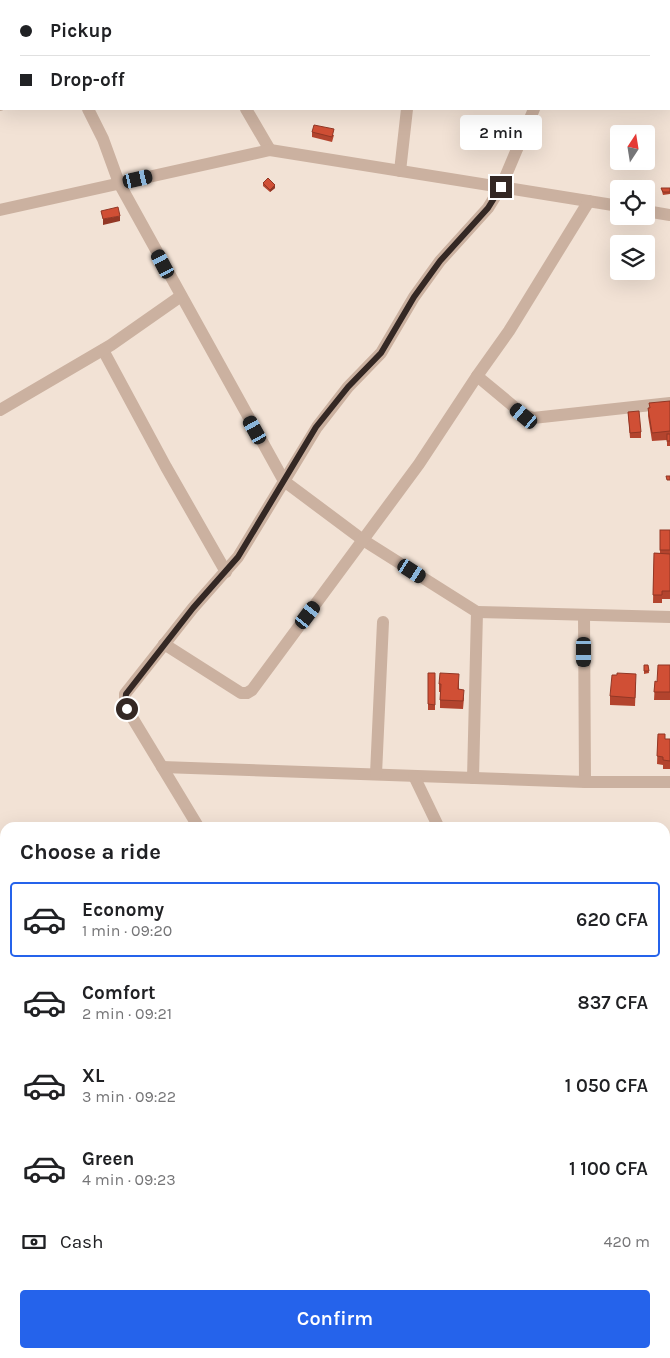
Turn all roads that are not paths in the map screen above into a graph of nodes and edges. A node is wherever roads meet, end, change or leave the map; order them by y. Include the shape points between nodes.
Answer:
1 (88, 110) edge
2 (247, 110) edge
3 (407, 110) edge
4 (534, 110) edge
5 (270, 150) junction
6 (400, 171) junction
7 (119, 183) junction
8 (501, 187) junction
9 (589, 201) junction
10 (610, 204) edge
11 (0, 210) edge
12 (655, 212) edge
13 (670, 215) edge
14 (182, 296) junction
15 (103, 350) junction
16 (477, 376) junction
17 (670, 403) edge
18 (0, 410) edge
19 (284, 481) junction
20 (363, 540) junction
21 (226, 572) junction
22 (477, 612) junction
23 (584, 615) junction
24 (670, 617) edge
25 (383, 622) dead end
26 (164, 644) junction
27 (162, 767) junction
28 (376, 774) junction
29 (414, 776) junction
30 (473, 778) junction
31 (585, 782) junction
32 (670, 782) edge
33 (195, 822) edge
34 (436, 822) edge

1 - 7 street
2 - 5 street
3 - 6 street
4 - 8 street
5 - 6 street
5 - 7 street
6 - 8 street
7 - 11 street
7 - 14 street
8 - 9 street
8 - 19 street via 488,208 440,261 381,353 316,427
9 - 10 street
9 - 16 street via 510,331
12 - 13 street
14 - 15 street
14 - 19 street
15 - 18 street
15 - 21 street
16 - 17 street via 524,416 533,418
16 - 20 street via 419,464
19 - 20 street
19 - 21 street
20 - 22 street
20 - 26 street via 247,693 241,694
21 - 26 street
22 - 23 street
22 - 30 street
23 - 24 street
23 - 31 street
25 - 28 street
26 - 27 street via 124,698 127,709
27 - 28 street
27 - 33 street
28 - 29 street
29 - 30 street
29 - 34 street
30 - 31 street
31 - 32 street

